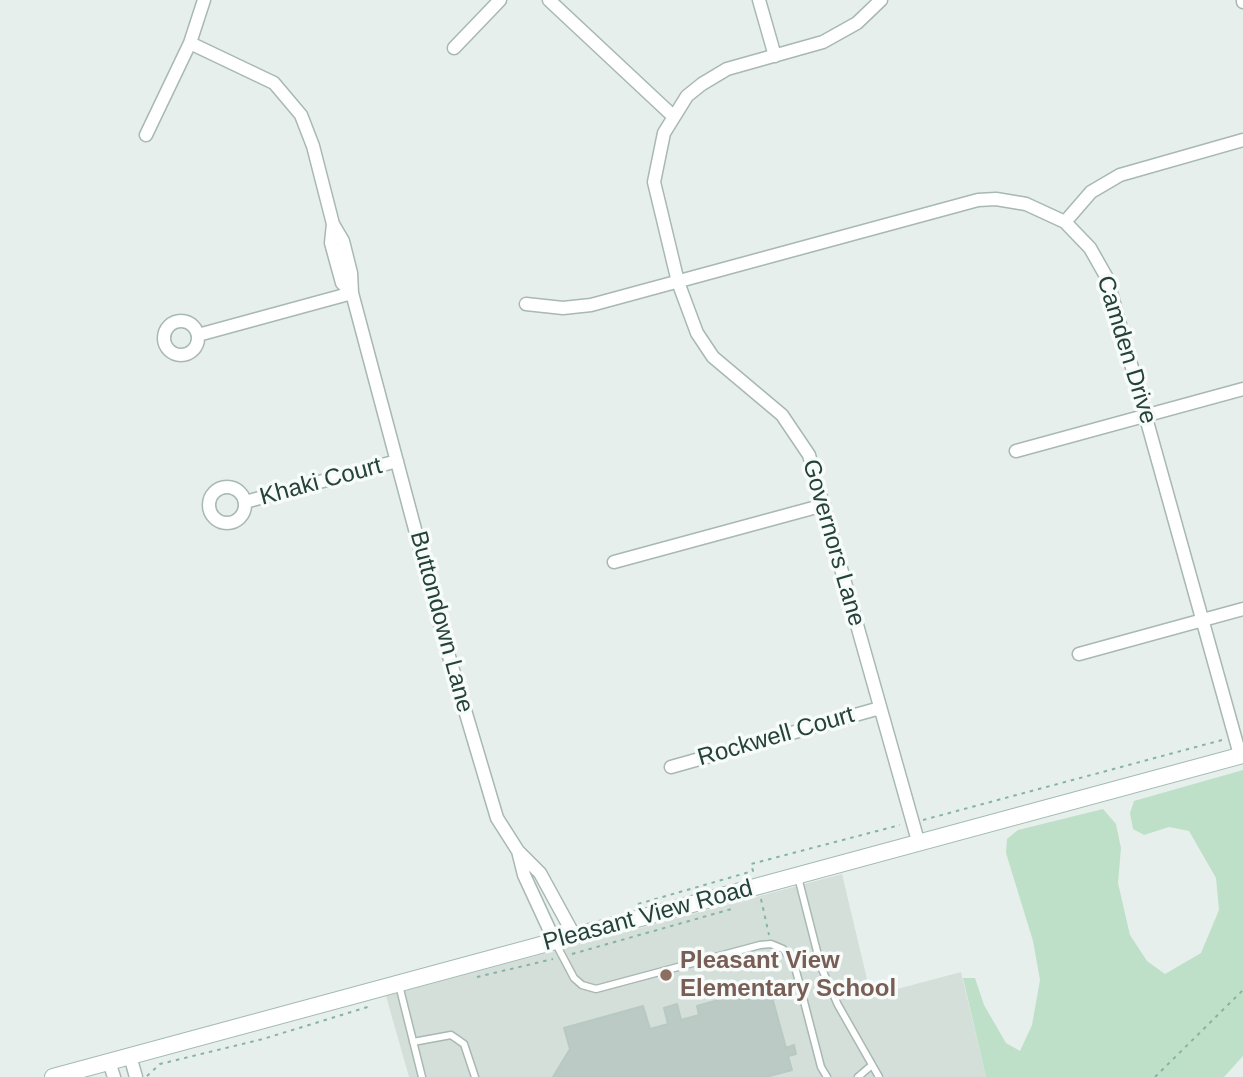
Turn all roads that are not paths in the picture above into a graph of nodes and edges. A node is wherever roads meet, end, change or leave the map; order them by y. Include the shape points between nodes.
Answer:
1 (204, 0) edge
2 (499, 0) edge
3 (549, 0) edge
4 (759, 0) edge
5 (881, 0) edge
6 (190, 43) junction
7 (454, 48) dead end
8 (775, 56) junction
9 (673, 116) junction
10 (146, 135) dead end
11 (1243, 140) edge
12 (1065, 222) junction
13 (678, 282) junction
14 (352, 293) junction
15 (526, 304) dead end
16 (198, 335) dead end
17 (1243, 389) edge
18 (1146, 416) junction
19 (1016, 451) dead end
20 (397, 461) junction
21 (245, 502) dead end
22 (824, 505) junction
23 (614, 562) dead end
24 (1243, 609) edge
25 (1203, 620) junction
26 (1079, 654) dead end
27 (880, 708) junction
28 (1242, 755) edge
29 (671, 767) dead end
30 (918, 841) junction
31 (518, 851) junction
32 (797, 875) junction
33 (575, 937) junction
34 (555, 942) junction
35 (398, 983) junction
36 (413, 1042) junction
37 (130, 1056) junction
38 (872, 1065) junction
39 (112, 1070) edge
40 (53, 1077) edge
41 (136, 1077) edge
42 (422, 1077) edge
43 (475, 1077) edge
44 (827, 1077) edge
45 (858, 1077) edge
46 (879, 1077) edge

1 - 6 street
2 - 7 street
3 - 9 street
4 - 8 street
5 - 8 street, Governors Lane via 857,23 834,36
6 - 10 street
6 - 14 street, Buttondown Lane via 274,83 301,115 333,224 343,241
8 - 9 street, Governors Lane via 714,76 687,96
9 - 13 street, Governors Lane via 659,149 654,182
11 - 12 street via 1120,175 1091,192
12 - 13 street, Camden Drive via 1026,204 978,200
12 - 18 street, Camden Drive via 1090,248 1107,278
13 - 15 street, Camden Drive via 577,308
13 - 22 street, Governors Lane via 697,333 713,357 795,431
14 - 16 street
14 - 20 street, Buttondown Lane
17 - 18 street
18 - 19 street
18 - 25 street, Camden Drive
20 - 21 street, Khaki Court
20 - 31 street, Buttondown Lane via 497,818
22 - 23 street
22 - 27 street, Governors Lane
24 - 25 street
25 - 26 street
25 - 28 street, Camden Drive
27 - 29 street, Rockwell Court
27 - 30 street, Governors Lane
28 - 30 main road, Pleasant View Road
30 - 32 main road, Pleasant View Road
31 - 33 street via 540,873
31 - 34 street, Buttondown Lane via 524,876
32 - 33 main road, Pleasant View Road
32 - 38 lane via 821,967
33 - 34 main road, Pleasant View Road
34 - 35 main road, Pleasant View Road
34 - 44 lane via 582,985 596,989 771,944 783,949 794,963
35 - 36 lane
35 - 37 main road, Pleasant View Road
36 - 42 lane
36 - 43 lane via 451,1035 464,1044
37 - 39 main road, Pleasant View Road
37 - 41 street
38 - 45 lane
38 - 46 lane
39 - 40 main road, Pleasant View Road

